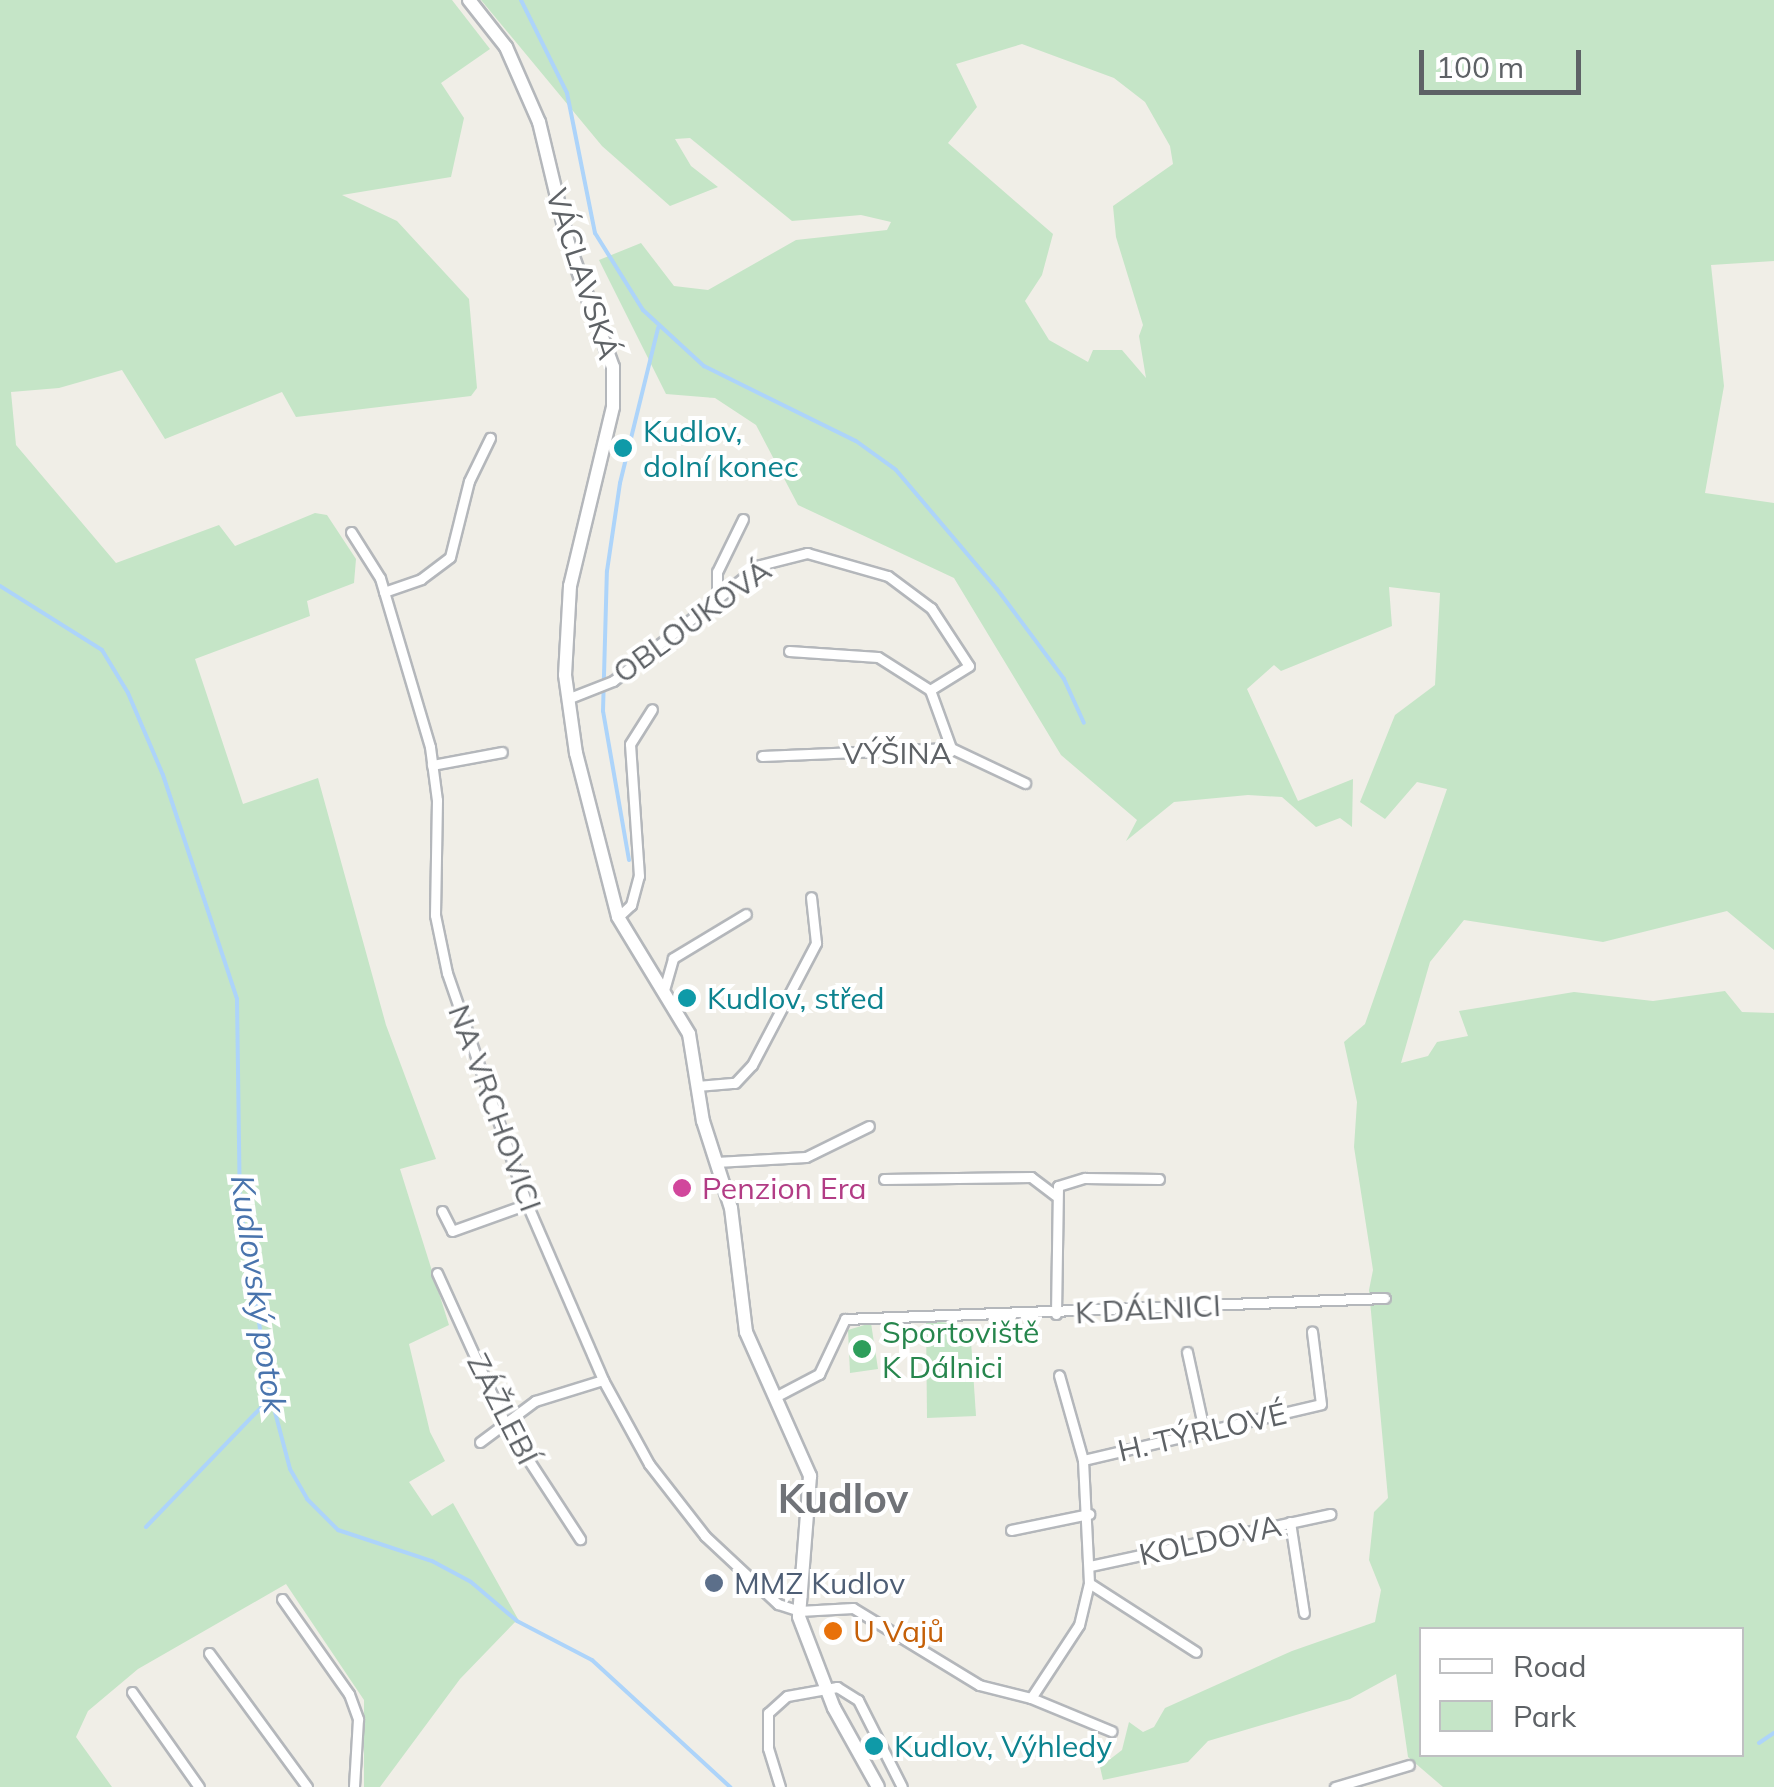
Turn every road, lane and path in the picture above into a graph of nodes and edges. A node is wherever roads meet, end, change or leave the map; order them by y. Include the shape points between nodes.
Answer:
1 (470, 0) edge
2 (490, 438) dead end
3 (743, 519) dead end
4 (350, 532) dead end
5 (384, 592) junction
6 (717, 599) junction
7 (788, 652) dead end
8 (930, 690) junction
9 (567, 698) junction
10 (652, 709) dead end
11 (951, 748) junction
12 (502, 752) dead end
13 (762, 756) dead end
14 (432, 764) junction
15 (1025, 783) dead end
16 (811, 898) dead end
17 (746, 914) dead end
18 (618, 918) junction
19 (664, 990) junction
20 (697, 1086) junction
21 (869, 1126) dead end
22 (716, 1162) junction
23 (1159, 1178) dead end
24 (884, 1179) dead end
25 (1055, 1195) junction
26 (527, 1204) junction
27 (442, 1211) dead end
28 (436, 1272) dead end
29 (1385, 1298) dead end
30 (1056, 1314) junction
31 (1312, 1332) dead end
32 (1187, 1352) dead end
33 (1059, 1375) dead end
34 (603, 1380) junction
35 (775, 1397) junction
36 (506, 1421) junction
37 (1204, 1430) junction
38 (480, 1442) dead end
39 (1083, 1460) junction
40 (1090, 1514) junction
41 (1330, 1514) dead end
42 (1290, 1522) junction
43 (1011, 1530) dead end
44 (580, 1538) dead end
45 (1090, 1566) junction
46 (1090, 1583) junction
47 (282, 1599) dead end
48 (798, 1611) junction
49 (1304, 1613) dead end
50 (1196, 1652) dead end
51 (209, 1653) dead end
52 (824, 1687) junction
53 (132, 1692) dead end
54 (1031, 1698) junction
55 (1111, 1732) dead end
56 (1409, 1765) dead end
57 (199, 1787) edge
58 (307, 1787) edge
59 (354, 1787) edge
60 (780, 1787) edge
61 (878, 1787) edge
62 (902, 1787) edge
63 (1336, 1787) edge

1 - 9 street, VÁCLAVSKÁ via 506,46 539,122 568,243 602,323 615,380 574,553
2 - 5 street via 468,481 450,557 421,579
3 - 6 street via 717,572
4 - 5 street, NA VRCHOVICI
5 - 14 street, NA VRCHOVICI
6 - 8 street, OBLOUKOVÁ via 760,565 799,554 888,576 931,608 969,666
6 - 9 street, OBLOUKOVÁ via 612,681
7 - 8 street via 878,657
8 - 11 street
9 - 18 street, VÁCLAVSKÁ
10 - 18 street via 630,744 638,876 631,904
11 - 13 street, VÝŠINA
11 - 15 street, VÝŠINA
12 - 14 street
14 - 26 street, NA VRCHOVICI via 435,916 447,973
16 - 20 street via 816,943 745,1076
17 - 19 street via 674,958
18 - 19 street, VÁCLAVSKÁ
19 - 20 street, VÁCLAVSKÁ via 689,1034
20 - 22 street, VÁCLAVSKÁ
21 - 22 street via 806,1157
22 - 35 street, VÁCLAVSKÁ via 731,1208 746,1332
23 - 25 street via 1066,1180
24 - 25 street via 1032,1177
25 - 30 street
26 - 27 street via 452,1231
26 - 34 street, NA VRCHOVICI
28 - 36 street, ZÁŽLEBÍ
29 - 30 street, K DÁLNICI
30 - 35 street, K DÁLNICI via 845,1318 819,1374
31 - 37 street, H. TÝRLOVÉ via 1321,1404
32 - 37 street
33 - 39 street
34 - 36 street via 562,1389
34 - 48 street, NA VRCHOVICI via 678,1505 771,1599
35 - 48 street, VÁCLAVSKÁ via 802,1449 812,1492
36 - 38 street
36 - 44 street, ZÁŽLEBÍ
37 - 39 street, H. TÝRLOVÉ
39 - 40 street
40 - 43 street
40 - 45 street
41 - 42 street, KOLDOVA
42 - 45 street, KOLDOVA
42 - 49 street
45 - 46 street
46 - 50 street
46 - 54 street via 1079,1625
47 - 59 street via 349,1694 358,1718
48 - 52 street, VÁCLAVSKÁ
48 - 54 street via 853,1608 979,1685
51 - 58 street
52 - 60 street via 787,1696 768,1713 768,1748
52 - 61 street, VÁCLAVSKÁ
52 - 62 street via 843,1687 858,1700
53 - 57 street
54 - 55 street
56 - 63 street

